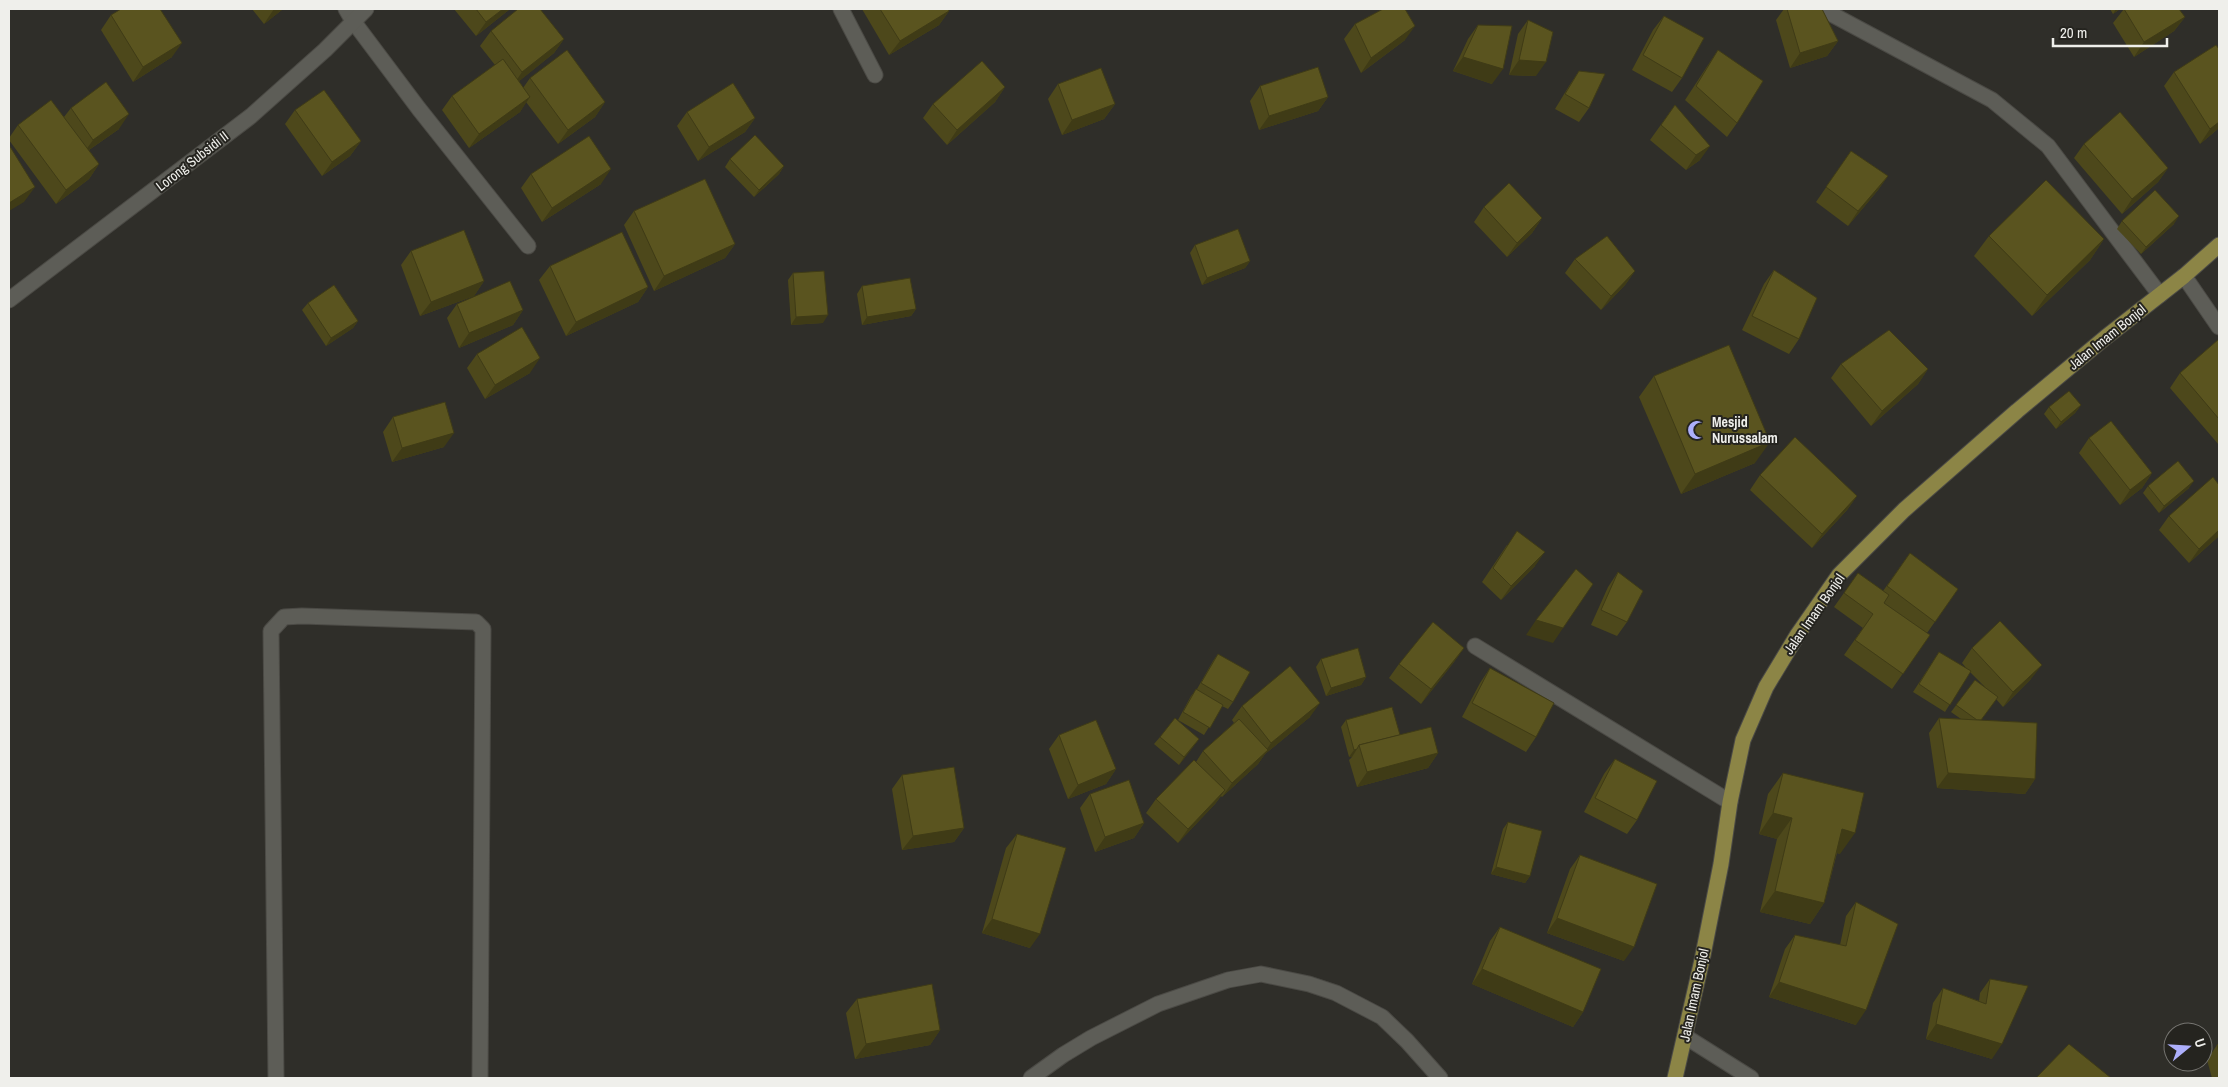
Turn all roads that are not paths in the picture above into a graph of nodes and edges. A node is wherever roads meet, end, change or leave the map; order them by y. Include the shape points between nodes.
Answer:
1 (366, 9) edge
2 (841, 9) edge
3 (1822, 9) edge
4 (350, 15) edge
5 (875, 75) dead end
6 (2219, 245) edge
7 (528, 246) dead end
8 (2184, 276) junction
9 (2160, 295) junction
10 (9, 300) edge
11 (2219, 327) edge
12 (1475, 646) dead end
13 (1730, 802) junction
14 (1686, 1037) junction
15 (276, 1078) edge
16 (480, 1078) edge
17 (1032, 1078) edge
18 (1440, 1078) edge
19 (1675, 1078) edge
20 (1750, 1078) edge

1 - 4 street, Lorong Subsidi II
2 - 5 street
3 - 9 street via 1992,100 2048,146
4 - 7 street
4 - 10 street, Lorong Subsidi II via 325,50 251,116
6 - 8 main road, Jalan Imam Bonjol
8 - 9 main road, Jalan Imam Bonjol
8 - 11 street
9 - 13 main road, Jalan Imam Bonjol via 2017,411 1904,510 1839,575 1766,687 1744,740
12 - 13 street
13 - 14 main road, Jalan Imam Bonjol
14 - 19 main road, Jalan Imam Bonjol
14 - 20 street
15 - 16 street via 271,631 284,617 302,616 476,622 483,629
17 - 18 street via 1091,1038 1158,1004 1228,980 1261,974 1309,984 1382,1017

